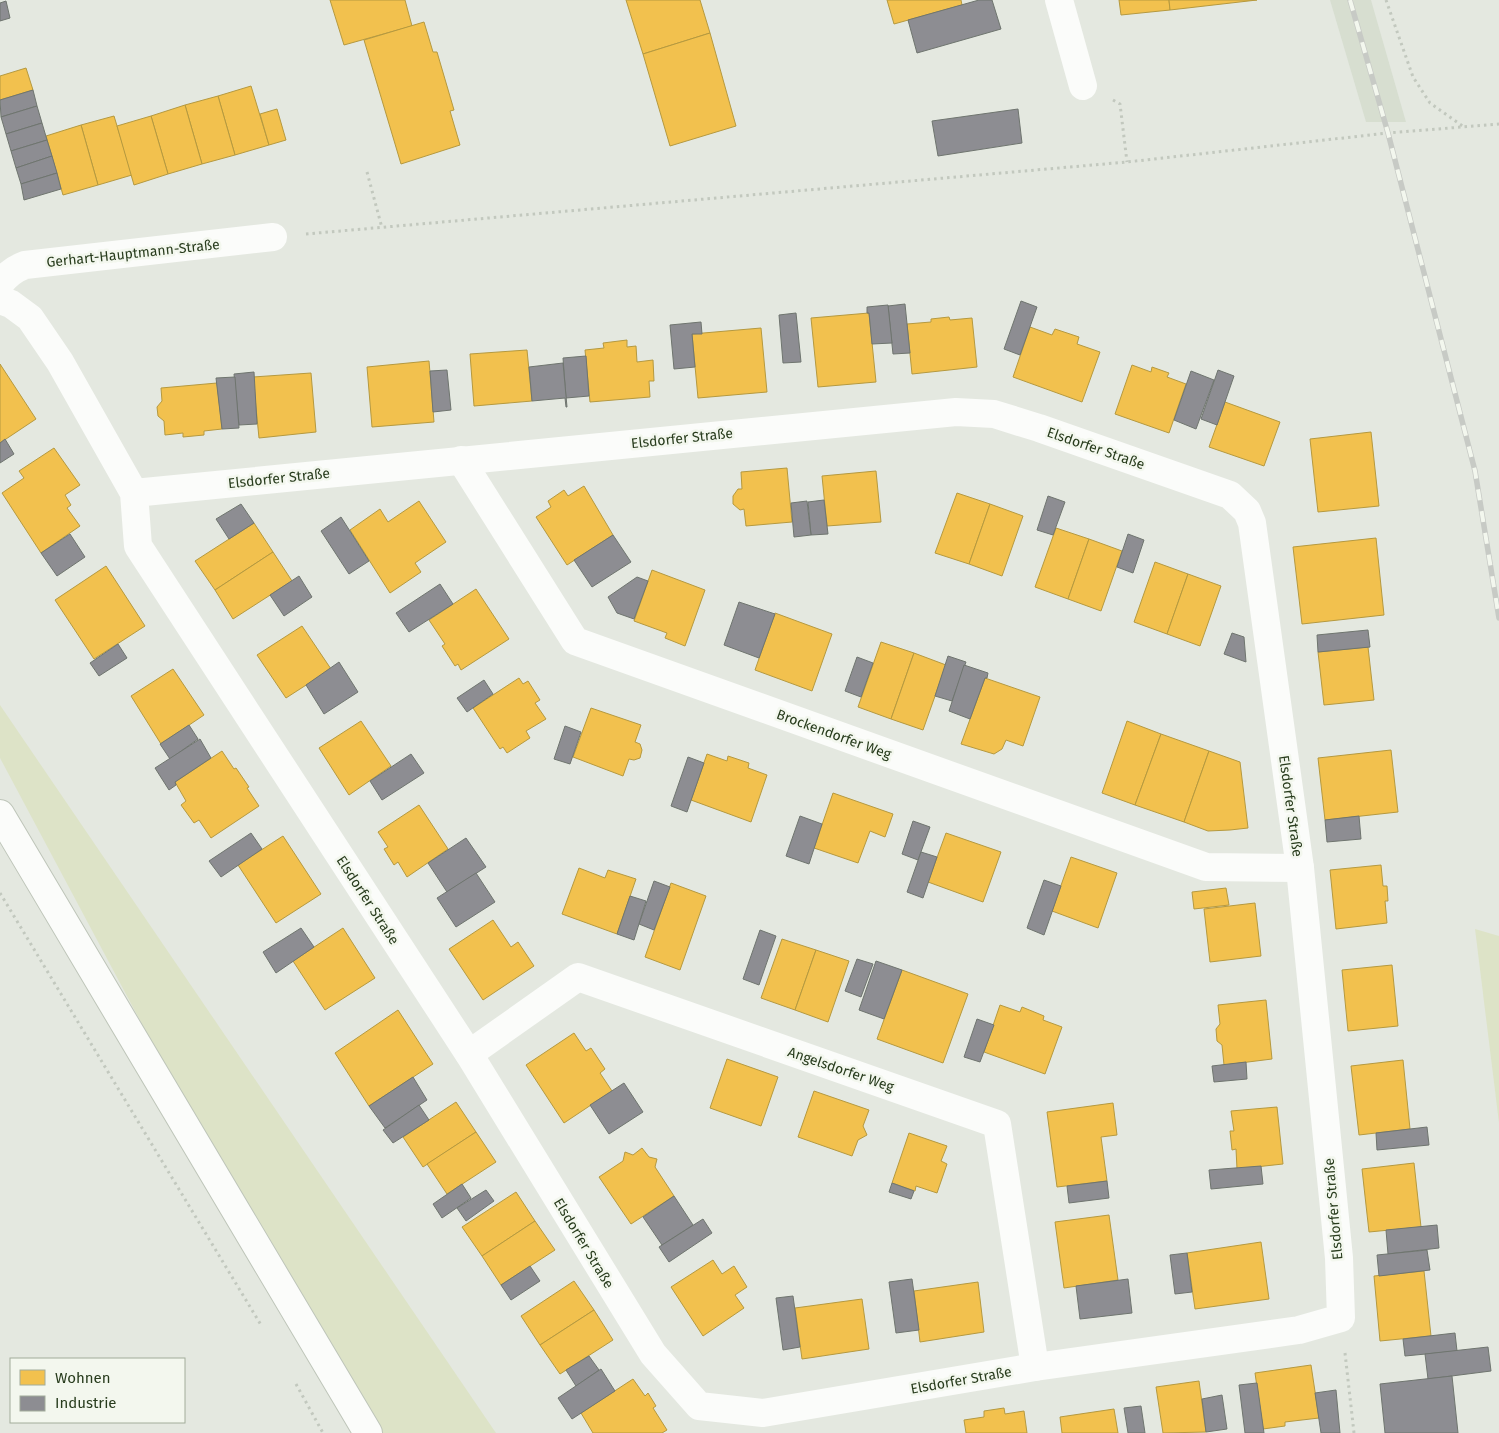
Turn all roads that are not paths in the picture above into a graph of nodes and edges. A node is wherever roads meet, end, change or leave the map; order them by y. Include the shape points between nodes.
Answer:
1 (1059, 0) edge
2 (1083, 86) road end
3 (273, 237) road end
4 (0, 284) edge
5 (0, 300) edge
6 (461, 460) junction
7 (134, 492) junction
8 (0, 814) edge
9 (1300, 868) junction
10 (469, 1054) junction
11 (1035, 1367) junction
12 (368, 1433) edge

1 - 2 street
3 - 4 street, Gerhart-Hauptmann-Straße via 25,265 14,270
5 - 7 street, Elsdorfer Straße via 30,318 60,362
6 - 7 street, Elsdorfer Straße
6 - 9 street, Brockendorfer Weg via 575,641 1206,867
6 - 9 street, Elsdorfer Straße via 956,412 994,414 1230,495 1247,511 1252,523
7 - 10 street, Elsdorfer Straße via 138,546
8 - 12 street
9 - 11 street, Elsdorfer Straße via 1339,1258 1341,1318 1299,1330
10 - 11 street, Elsdorfer Straße via 653,1354 700,1406 763,1413
10 - 11 street, Angelsdorfer Weg via 578,977 997,1124

